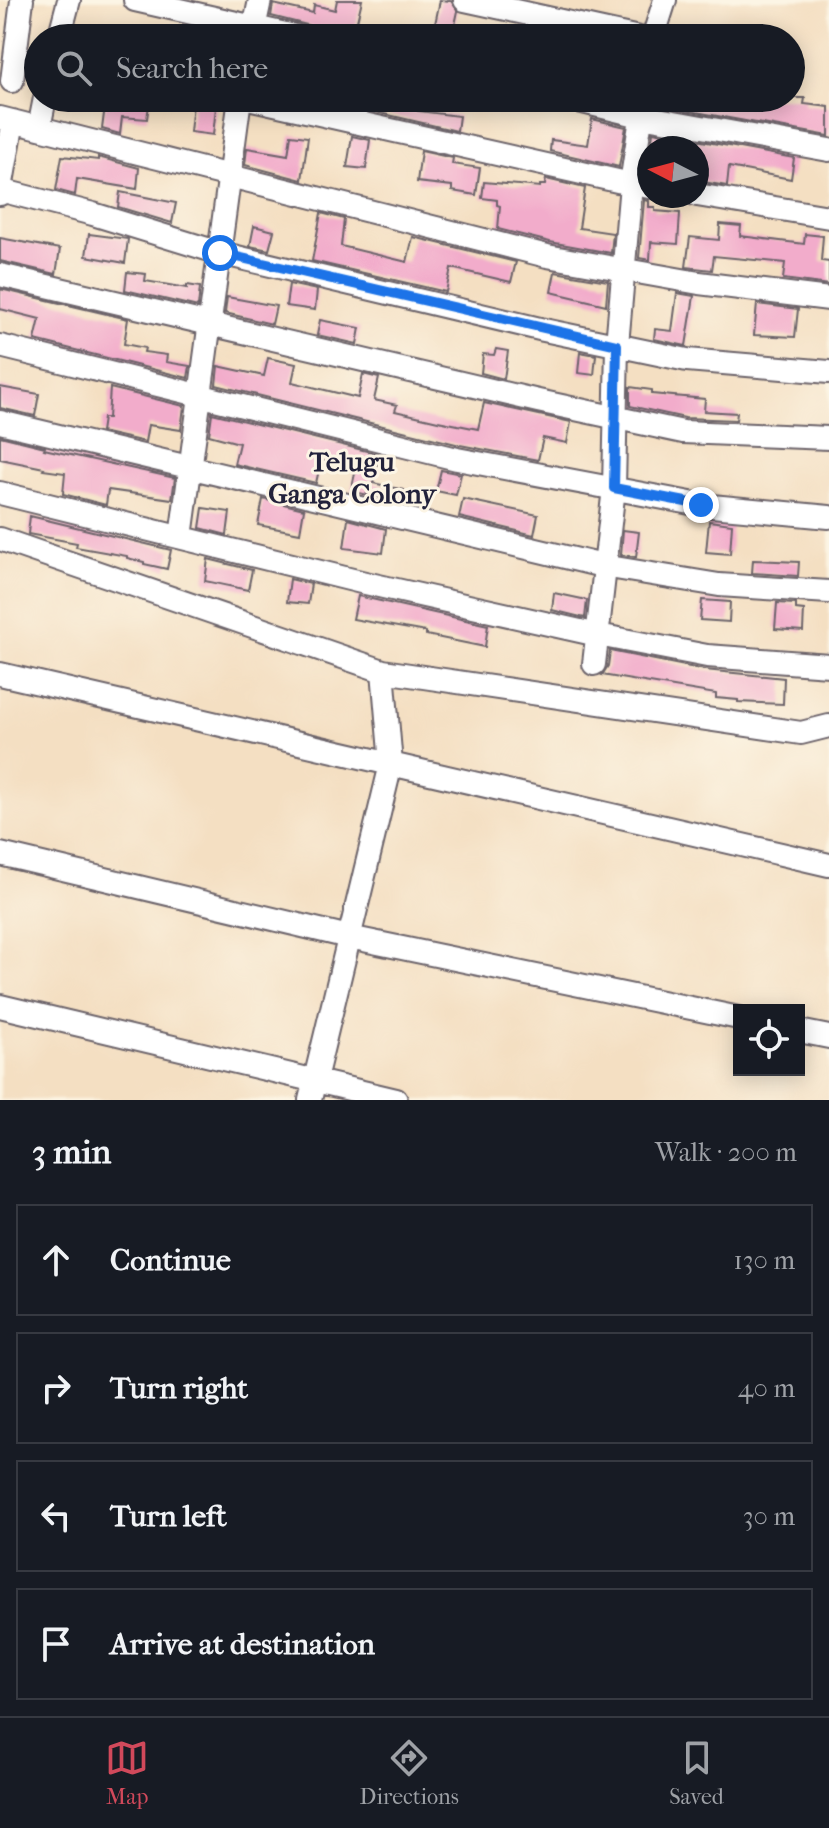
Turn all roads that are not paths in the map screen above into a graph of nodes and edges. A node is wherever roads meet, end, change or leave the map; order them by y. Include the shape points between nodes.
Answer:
1 (22, 0) edge
2 (69, 0) edge
3 (135, 0) edge
4 (260, 0) edge
5 (465, 0) edge
6 (665, 0) edge
7 (179, 5) edge
8 (63, 24) edge
9 (229, 24) edge
10 (255, 24) edge
11 (575, 24) edge
12 (657, 24) edge
13 (12, 81) dead end
14 (42, 112) edge
15 (238, 112) edge
16 (311, 112) edge
17 (643, 112) edge
18 (665, 112) edge
19 (7, 120) edge
20 (39, 128) junction
21 (642, 136) edge
22 (829, 150) edge
23 (229, 177) junction
24 (637, 184) edge
25 (0, 192) edge
26 (709, 197) edge
27 (637, 200) edge
28 (829, 217) edge
29 (220, 253) junction
30 (623, 269) junction
31 (0, 275) edge
32 (829, 299) edge
33 (211, 326) junction
34 (617, 345) junction
35 (0, 346) edge
36 (829, 372) edge
37 (200, 396) junction
38 (617, 418) junction
39 (0, 422) edge
40 (829, 438) edge
41 (192, 469) junction
42 (614, 488) junction
43 (0, 493) edge
44 (829, 517) edge
45 (181, 537) junction
46 (0, 539) edge
47 (603, 566) junction
48 (829, 592) edge
49 (598, 635) junction
50 (594, 664) dead end
51 (829, 665) edge
52 (383, 671) junction
53 (0, 674) edge
54 (829, 726) edge
55 (391, 764) junction
56 (0, 854) edge
57 (829, 865) edge
58 (349, 937) junction
59 (0, 1006) edge
60 (733, 1017) edge
61 (805, 1032) edge
62 (829, 1037) edge
63 (313, 1090) edge
64 (396, 1100) edge

1 - 13 street
2 - 8 street
3 - 7 street
4 - 10 street
5 - 11 street
6 - 12 street
7 - 9 street
14 - 20 street
15 - 23 street
16 - 24 street
17 - 21 street
18 - 22 street
19 - 20 street
19 - 25 street
20 - 23 street
23 - 29 street
23 - 30 street via 547,256
25 - 29 street
26 - 28 street
27 - 30 street
29 - 33 street
29 - 34 street
30 - 32 street
30 - 34 street
31 - 33 street
33 - 37 street
33 - 38 street
34 - 36 street via 687,360
34 - 38 street
35 - 37 street
37 - 41 street
37 - 42 street via 457,459
38 - 40 street via 683,432
38 - 42 street
39 - 41 street
41 - 45 street
41 - 47 street
42 - 44 street via 701,505
42 - 47 street
43 - 45 street
45 - 49 street
46 - 52 street
47 - 48 street via 719,585
47 - 49 street
49 - 50 street
49 - 51 street via 707,656
52 - 54 street via 801,733
52 - 55 street
53 - 55 street
55 - 57 street
55 - 58 street
56 - 58 street
58 - 60 street
58 - 63 street
59 - 63 street
61 - 62 street
63 - 64 street

